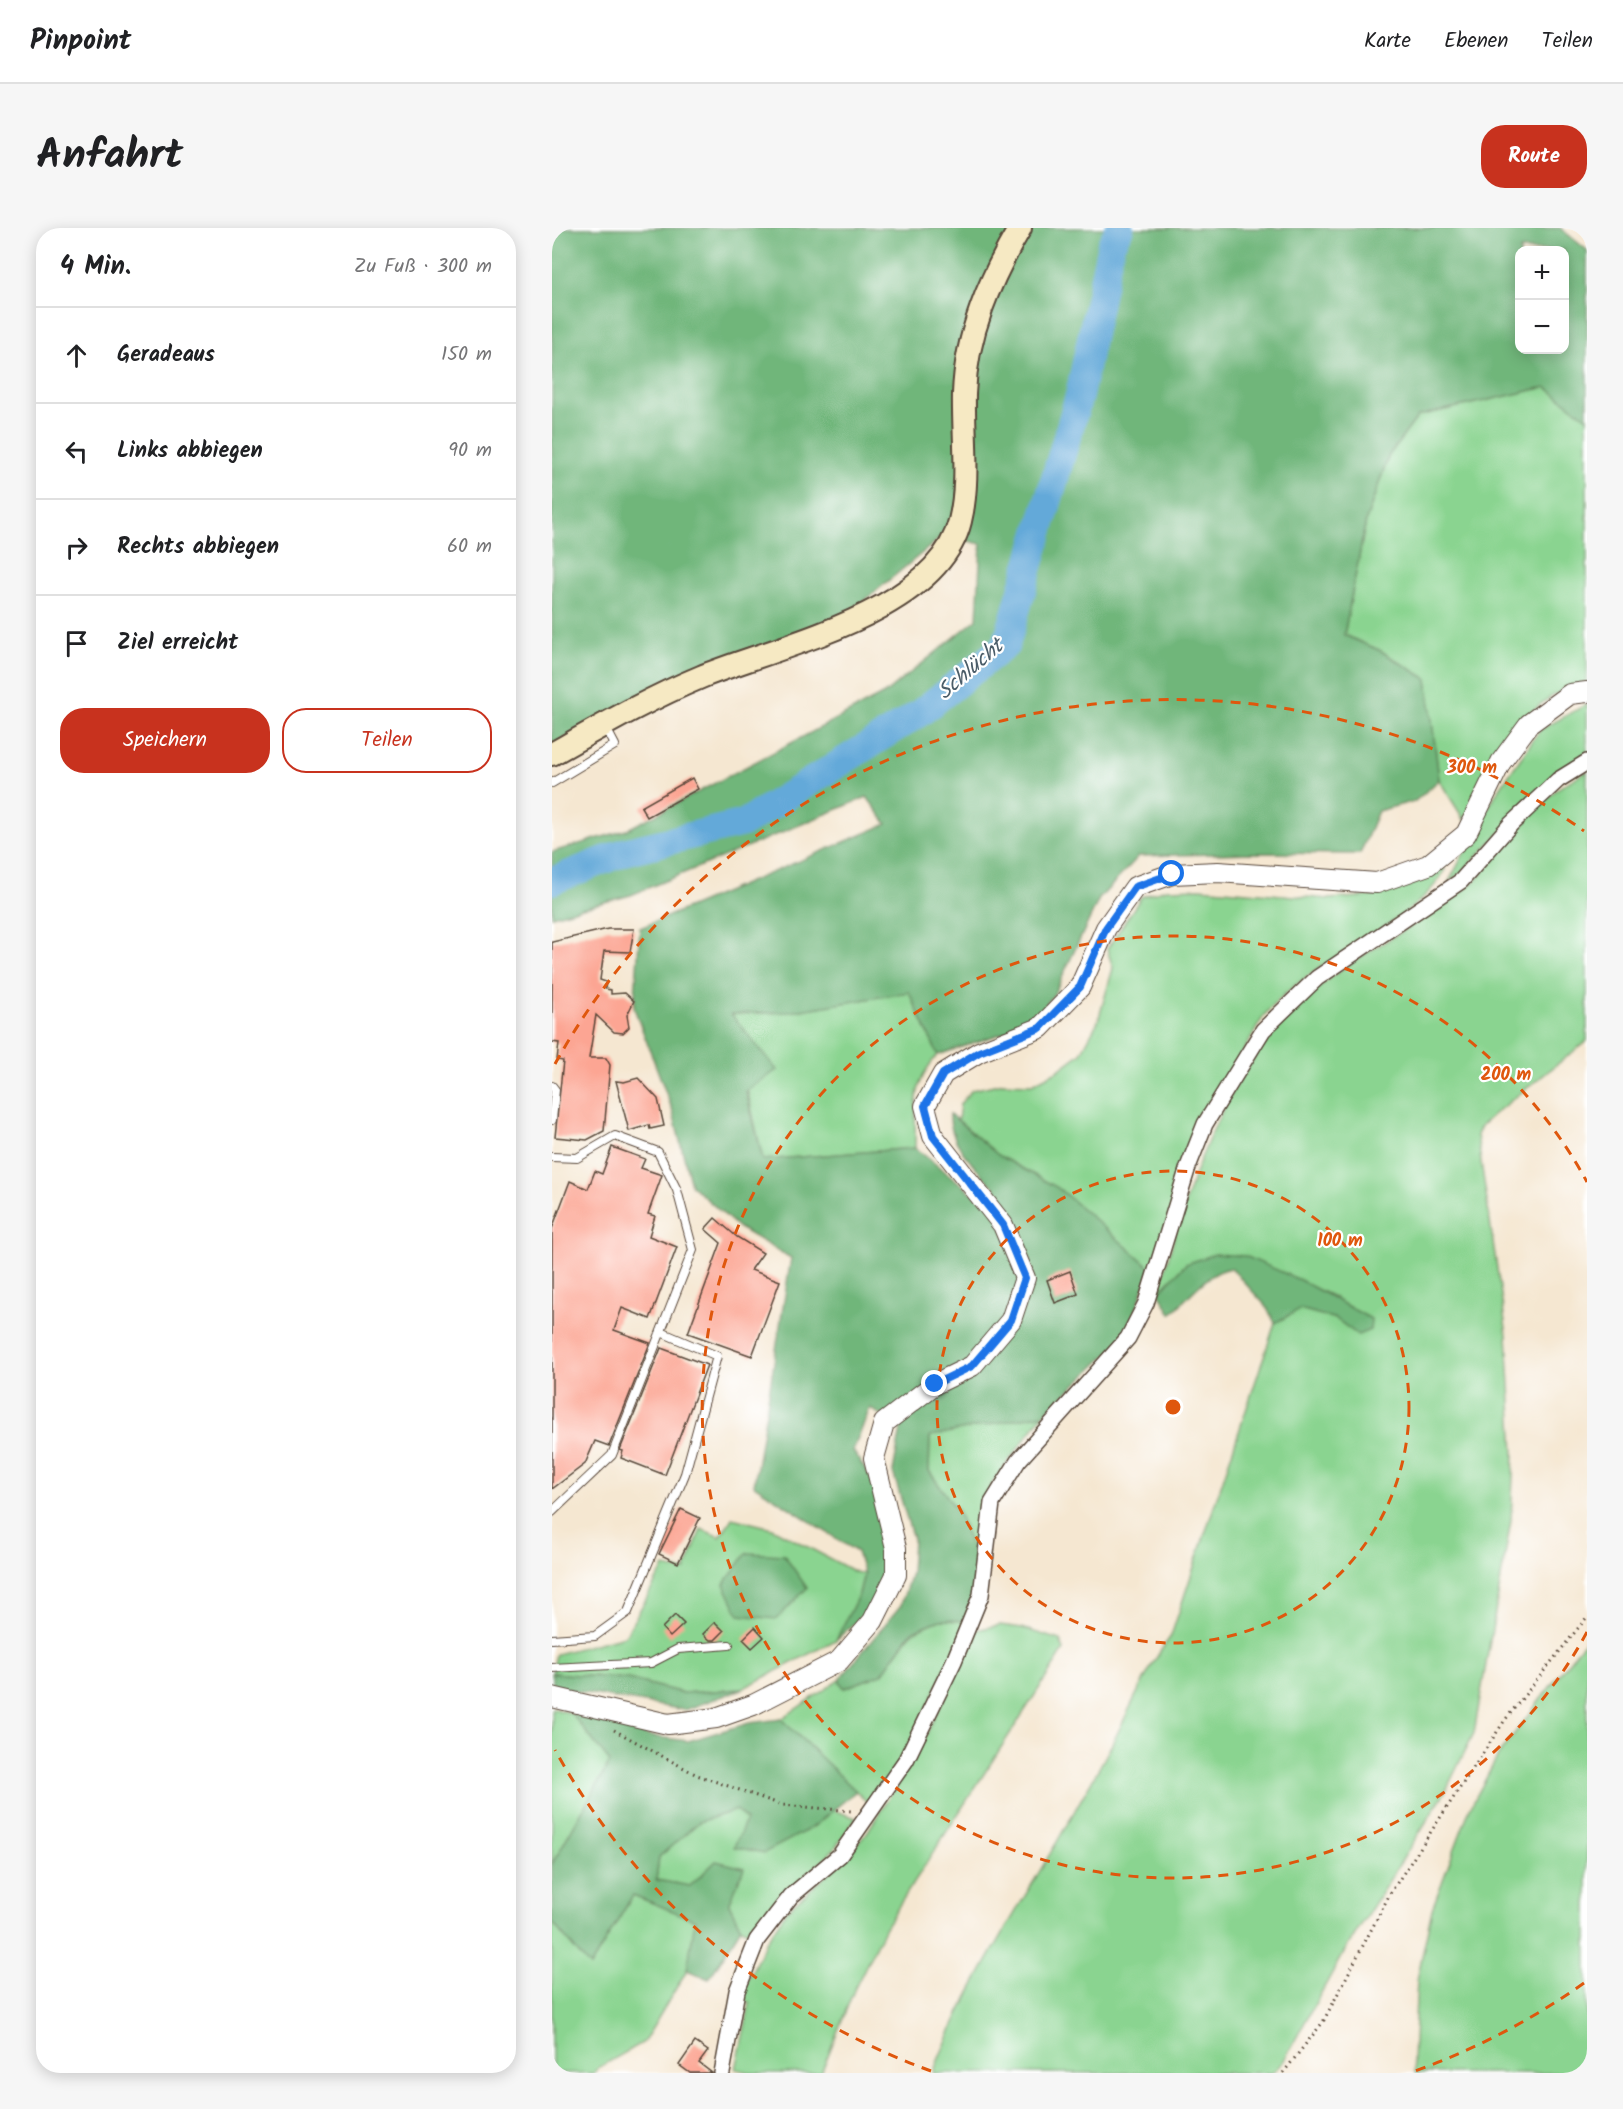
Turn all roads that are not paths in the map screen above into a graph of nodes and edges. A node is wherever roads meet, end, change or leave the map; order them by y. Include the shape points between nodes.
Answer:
1 (1020, 228) edge
2 (1587, 692) edge
3 (604, 725) junction
4 (552, 754) edge
5 (1587, 762) edge
6 (552, 783) edge
7 (552, 1086) edge
8 (552, 1120) edge
9 (552, 1157) edge
10 (661, 1332) junction
11 (552, 1512) edge
12 (552, 1639) edge
13 (729, 1646) dead end
14 (552, 1668) edge
15 (552, 1697) edge
16 (722, 2073) edge

1 - 3 main road via 989,284 969,350 960,522 940,559 886,604 856,620 698,678
2 - 15 street via 1570,694 1529,724 1501,762 1466,834 1428,865 1377,883 1218,872 1172,874 1135,887 1106,928 1080,987 1040,1028 979,1052 943,1074 925,1106 933,1136 1003,1225 1025,1278 1011,1320 972,1366 935,1384 884,1423 874,1458 896,1548 896,1575 873,1621 839,1661 753,1705 716,1718 668,1724
3 - 4 main road
3 - 6 lane via 615,745
5 - 16 street via 1558,780 1461,881 1317,978 1263,1030 1205,1124 1146,1303 1128,1338 1018,1461 992,1503 981,1595 906,1760 840,1855 791,1896 757,1940 737,1991
7 - 8 lane
9 - 10 lane via 577,1158 615,1136 658,1152 677,1190 693,1250
10 - 11 lane via 612,1455
10 - 12 lane via 717,1356 685,1474 628,1612 595,1636
13 - 14 lane via 678,1649 651,1663

